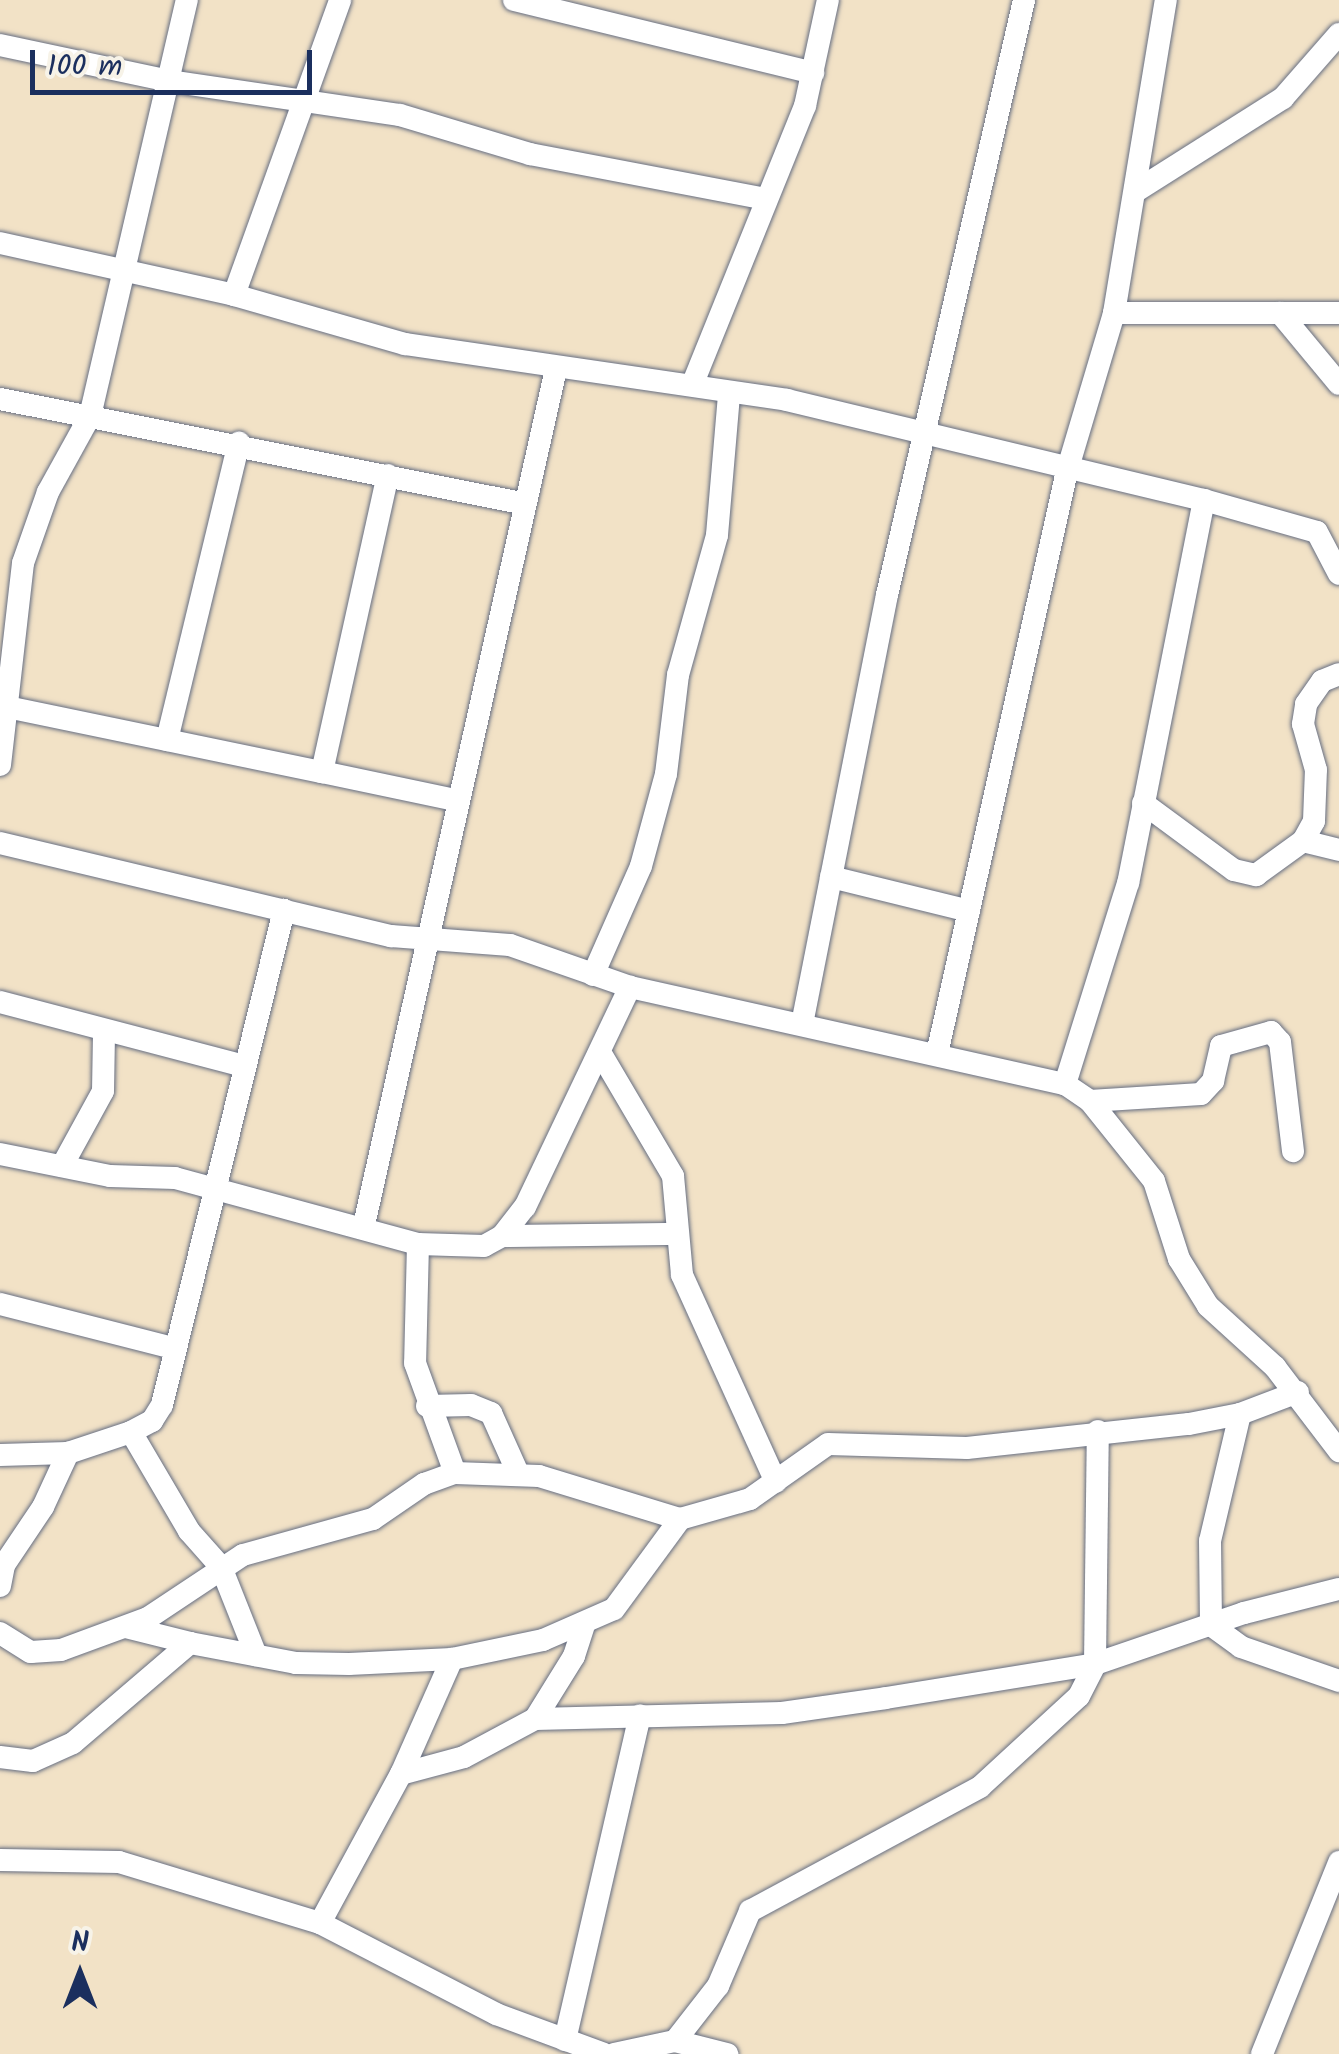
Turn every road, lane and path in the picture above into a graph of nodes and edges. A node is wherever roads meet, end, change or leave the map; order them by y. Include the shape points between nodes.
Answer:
1 (187, 0) edge
2 (340, 0) edge
3 (514, 0) edge
4 (828, 0) edge
5 (1024, 0) edge
6 (1166, 0) edge
7 (1339, 34) edge
8 (0, 45) edge
9 (813, 73) junction
10 (169, 81) junction
11 (302, 102) junction
12 (1136, 191) junction
13 (766, 199) junction
14 (0, 243) edge
15 (122, 272) junction
16 (234, 295) junction
17 (1114, 313) junction
18 (1280, 313) junction
19 (1339, 313) edge
20 (556, 368) junction
21 (693, 383) junction
22 (1339, 384) edge
23 (729, 395) junction
24 (0, 399) edge
25 (90, 416) junction
26 (927, 437) junction
27 (239, 443) junction
28 (1067, 472) junction
29 (388, 474) junction
30 (1204, 500) junction
31 (526, 504) junction
32 (1339, 574) edge
33 (1339, 674) edge
34 (7, 707) junction
35 (167, 740) junction
36 (0, 765) edge
37 (322, 772) junction
38 (455, 800) junction
39 (1143, 803) junction
40 (1303, 841) junction
41 (0, 844) edge
42 (1339, 850) edge
43 (831, 877) junction
44 (284, 910) junction
45 (969, 911) junction
46 (430, 938) junction
47 (593, 975) junction
48 (630, 987) junction
49 (0, 1002) edge
50 (802, 1024) junction
51 (104, 1032) junction
52 (600, 1052) junction
53 (937, 1054) junction
54 (244, 1066) junction
55 (1065, 1084) junction
56 (1090, 1101) junction
57 (1293, 1151) dead end
58 (0, 1154) edge
59 (62, 1166) junction
60 (217, 1192) junction
61 (364, 1225) junction
62 (674, 1234) junction
63 (502, 1236) junction
64 (418, 1244) junction
65 (0, 1304) edge
66 (172, 1348) junction
67 (1298, 1392) junction
68 (427, 1406) junction
69 (1240, 1414) junction
70 (1098, 1431) junction
71 (131, 1432) junction
72 (1339, 1451) edge
73 (68, 1453) junction
74 (0, 1455) edge
75 (455, 1472) junction
76 (518, 1472) junction
77 (776, 1482) junction
78 (680, 1519) junction
79 (221, 1567) junction
80 (0, 1586) edge
81 (1339, 1589) edge
82 (122, 1626) junction
83 (584, 1626) junction
84 (1211, 1626) junction
85 (0, 1633) edge
86 (190, 1643) junction
87 (256, 1655) junction
88 (452, 1658) junction
89 (1096, 1664) junction
90 (1339, 1681) edge
91 (640, 1716) junction
92 (535, 1719) junction
93 (0, 1757) edge
94 (401, 1774) junction
95 (0, 1860) edge
96 (1339, 1862) edge
97 (320, 1923) junction
98 (565, 2040) junction
99 (675, 2041) junction
100 (604, 2054) edge
101 (614, 2054) edge
102 (728, 2054) edge
103 (1262, 2054) edge

1 - 10 street
2 - 11 street via 328,49
3 - 9 street
4 - 9 street
5 - 26 street
6 - 12 street
7 - 12 street via 1283,98
8 - 10 street
9 - 13 street
10 - 11 street
10 - 15 street
11 - 13 street via 400,115 530,154
11 - 16 street
12 - 17 street
13 - 21 street
14 - 15 street
15 - 16 street
15 - 25 street
16 - 20 street via 405,344
17 - 18 street
17 - 28 street
18 - 19 street
18 - 22 street
20 - 21 street
20 - 31 street
21 - 23 street
23 - 26 street via 787,400
23 - 47 street via 717,535 678,675 666,774 641,866
24 - 25 street
25 - 27 street
25 - 34 street via 29,537
26 - 28 street
26 - 43 street via 890,581
27 - 29 street
27 - 35 street
28 - 30 street
28 - 45 street
29 - 31 street
29 - 37 street
30 - 32 street via 1317,532
30 - 39 street
31 - 38 street
33 - 40 street via 1322,681 1306,704 1316,787 1314,821
34 - 35 street
34 - 36 street
35 - 37 street
37 - 38 street
38 - 46 street
39 - 40 street via 1234,870 1256,875
39 - 55 street via 1128,883
40 - 42 street
41 - 44 street
43 - 45 street
43 - 50 street
44 - 46 street via 391,936
44 - 54 street
45 - 53 street
46 - 47 street via 510,945
46 - 61 street
47 - 48 street
48 - 50 street
48 - 52 street
49 - 51 street
50 - 53 street
51 - 54 street
51 - 59 street via 103,1091
52 - 62 street via 673,1176
52 - 63 street via 525,1207
53 - 55 street
54 - 60 street
55 - 56 street
56 - 57 street via 1200,1094 1214,1081 1221,1046 1270,1032 1280,1042
56 - 67 street via 1154,1181 1179,1260 1208,1306
58 - 59 street
59 - 60 street via 175,1178
60 - 61 street
60 - 66 street
61 - 64 street
62 - 63 street
62 - 77 street via 695,1307
63 - 64 street via 467,1249
64 - 68 street via 411,1334
65 - 66 street
66 - 71 street via 158,1415
67 - 69 street
67 - 72 street
68 - 75 street
68 - 76 street via 491,1413
69 - 70 street
69 - 84 street via 1210,1541
70 - 77 street via 967,1448 828,1444
70 - 89 street
71 - 73 street
71 - 79 street via 189,1531
73 - 74 street
73 - 80 street via 43,1507 4,1565
75 - 76 street
75 - 79 street via 424,1484 373,1519 262,1548
76 - 78 street
77 - 78 street via 730,1508
78 - 83 street via 625,1598
79 - 82 street via 158,1612
79 - 87 street
81 - 84 street
82 - 85 street via 51,1652 17,1647
82 - 86 street
83 - 88 street
83 - 92 street via 574,1656
84 - 89 street
84 - 90 street via 1241,1647
86 - 87 street
86 - 93 street via 73,1743 34,1761
87 - 88 street via 349,1664
88 - 94 street
89 - 91 street via 782,1713
89 - 99 street via 1064,1714 980,1786 750,1911 718,1986
91 - 92 street
91 - 98 street
92 - 94 street via 464,1757
94 - 97 street
95 - 97 street via 119,1862
96 - 103 street
97 - 98 street via 496,2014
98 - 100 street
99 - 101 street
99 - 102 street

